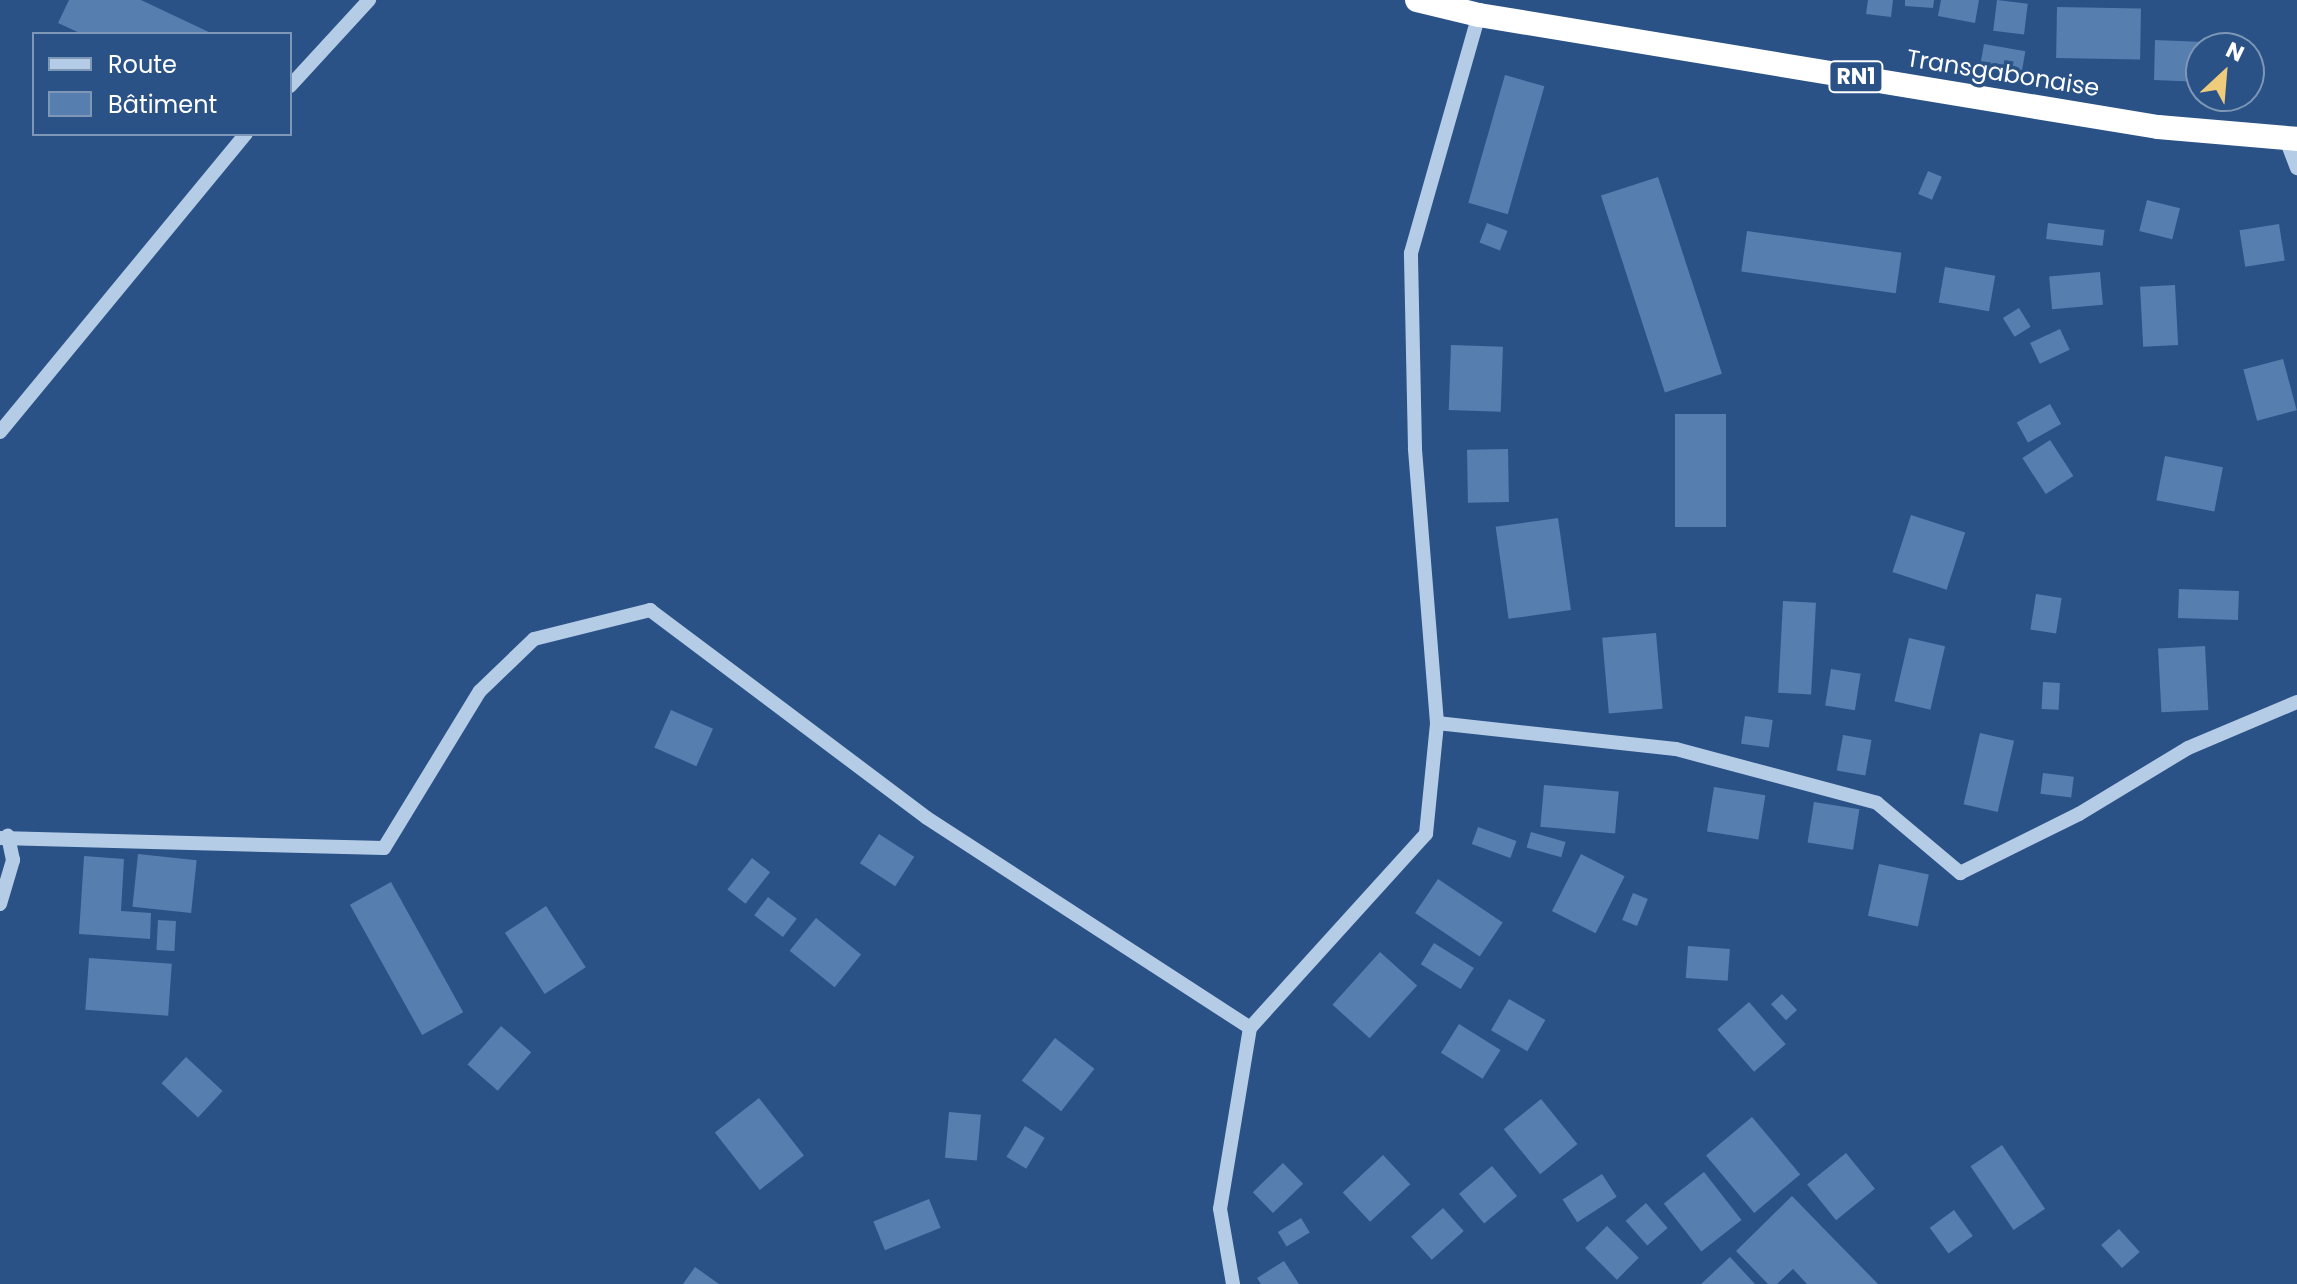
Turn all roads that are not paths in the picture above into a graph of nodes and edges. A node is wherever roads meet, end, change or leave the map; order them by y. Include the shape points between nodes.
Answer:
1 (369, 0) edge
2 (1417, 0) edge
3 (1479, 15) junction
4 (292, 84) edge
5 (244, 136) edge
6 (2292, 141) edge
7 (2297, 168) edge
8 (0, 432) edge
9 (2297, 702) edge
10 (1437, 723) junction
11 (4, 837) edge
12 (0, 904) edge
13 (1250, 1028) junction
14 (1233, 1284) edge

1 - 4 street
2 - 3 highway, Transgabonaise / RN1
3 - 6 highway, Transgabonaise / RN1 via 2158,127
3 - 10 street via 1411,253 1415,448
5 - 8 street
6 - 7 street
9 - 10 street via 2188,748 2079,814 1960,873 1877,803 1676,749
10 - 13 street via 1426,834
11 - 12 street via 13,860
11 - 13 street via 384,848 480,691 534,639 650,610 927,818
13 - 14 street via 1220,1209

